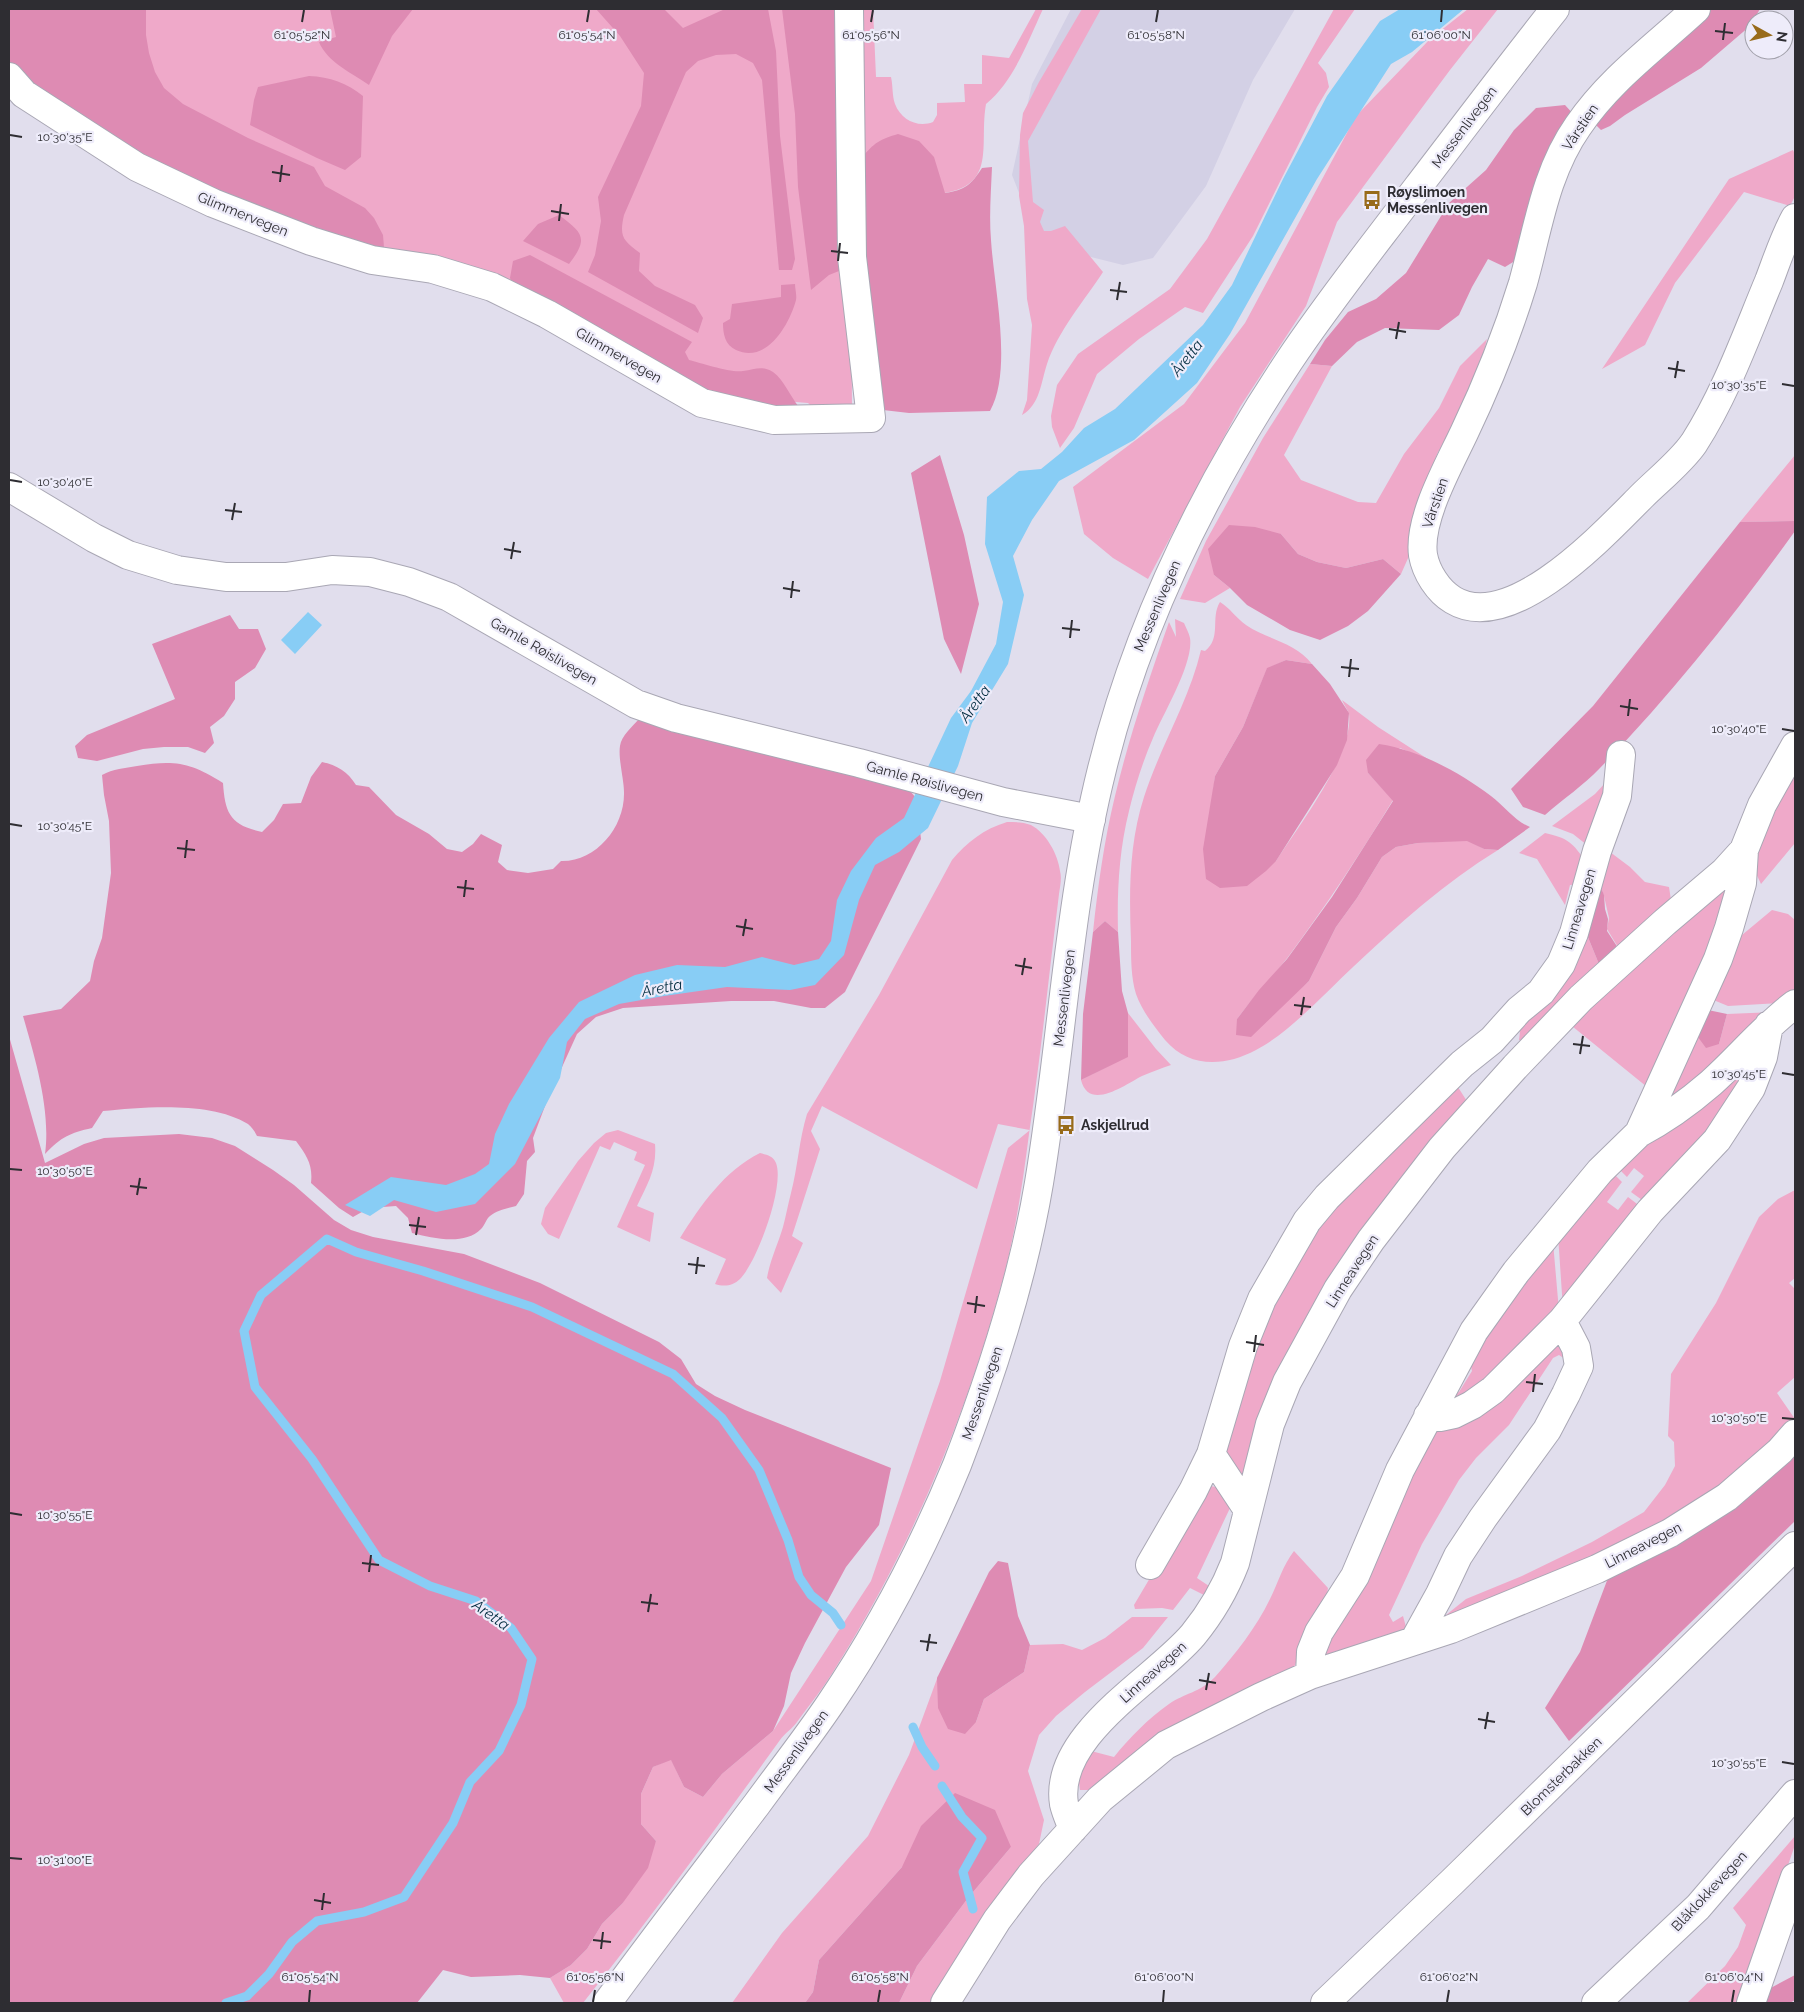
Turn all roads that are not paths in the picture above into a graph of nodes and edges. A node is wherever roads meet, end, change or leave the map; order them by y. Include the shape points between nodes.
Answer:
1 (849, 9) edge
2 (1555, 9) edge
3 (1696, 9) edge
4 (9, 77) edge
5 (1795, 218) edge
6 (9, 486) edge
7 (1795, 746) edge
8 (1621, 755) dead end
9 (1091, 819) junction
10 (1744, 850) junction
11 (1795, 1004) edge
12 (1769, 1025) junction
13 (1492, 1040) junction
14 (1515, 1067) junction
15 (1639, 1134) junction
16 (1562, 1321) junction
17 (1428, 1416) junction
18 (1795, 1434) edge
19 (1211, 1454) junction
20 (1248, 1510) junction
21 (1795, 1546) edge
22 (1150, 1565) dead end
23 (1414, 1641) junction
24 (1310, 1675) junction
25 (1795, 1794) edge
26 (1073, 1829) junction
27 (1795, 1877) edge
28 (607, 2003) edge
29 (944, 2003) edge
30 (1325, 2003) edge
31 (1596, 2003) edge
32 (1751, 2003) edge

1 - 4 street, Glimmervegen via 852,257 871,418 774,420 702,403 547,314 492,287 433,269 372,260 310,241 136,167 24,94
2 - 9 street, Messenlivegen via 1288,362 1208,497 1174,564 1138,650 1122,696
3 - 5 street, Vårstien via 1636,60 1603,94 1577,127 1557,162 1522,285 1475,411 1436,492 1425,530 1423,555 1431,577 1444,595 1463,606 1484,609 1538,588 1615,523 1692,447 1716,405
6 - 9 street, Gamle Røislivegen via 94,538 136,557 177,570 226,577 286,577 332,570 370,572 409,582 448,597 636,704 676,718 1003,802
7 - 10 street, Linneavegen via 1762,805
8 - 13 street, Linneavegen via 1617,796 1597,851 1574,933 1560,964 1541,992 1519,1010
9 - 28 street, Messenlivegen via 1078,888 1038,1188 1005,1323 956,1466 899,1590 830,1705
10 - 14 street, Linneavegen via 1724,872 1581,998
10 - 15 street, Linneavegen via 1742,883 1730,928
11 - 12 street, Linneavegen
12 - 15 street, Linneavegen via 1710,1083 1659,1123
12 - 16 street via 1763,1057 1750,1088 1717,1140 1650,1211
13 - 14 street
13 - 19 street, Linneavegen via 1462,1064 1327,1197 1307,1221 1262,1299 1243,1346
14 - 20 street, Linneavegen via 1442,1148 1371,1240 1338,1289 1287,1382 1273,1416
15 - 17 street, Linneavegen via 1600,1171 1516,1272 1474,1331
16 - 17 street via 1493,1390 1472,1405 1454,1414
16 - 23 street via 1576,1348 1579,1366 1547,1430 1458,1556
17 - 24 street, Linneavegen via 1400,1470 1355,1576 1319,1632 1311,1652
18 - 23 street, Linneavegen via 1727,1497 1670,1533 1597,1569
19 - 20 street
19 - 22 street, Linneavegen
20 - 26 street, Linneavegen via 1234,1563 1216,1604 1193,1635 1116,1705 1075,1752 1064,1790 1064,1803
21 - 30 street, Blomsterbakken
23 - 24 street, Linneavegen
24 - 26 street, Linneavegen via 1166,1745 1100,1799
25 - 31 street, Blåklokkevegen via 1698,1907
26 - 29 street, Linneavegen via 1031,1875 997,1920
27 - 32 street

